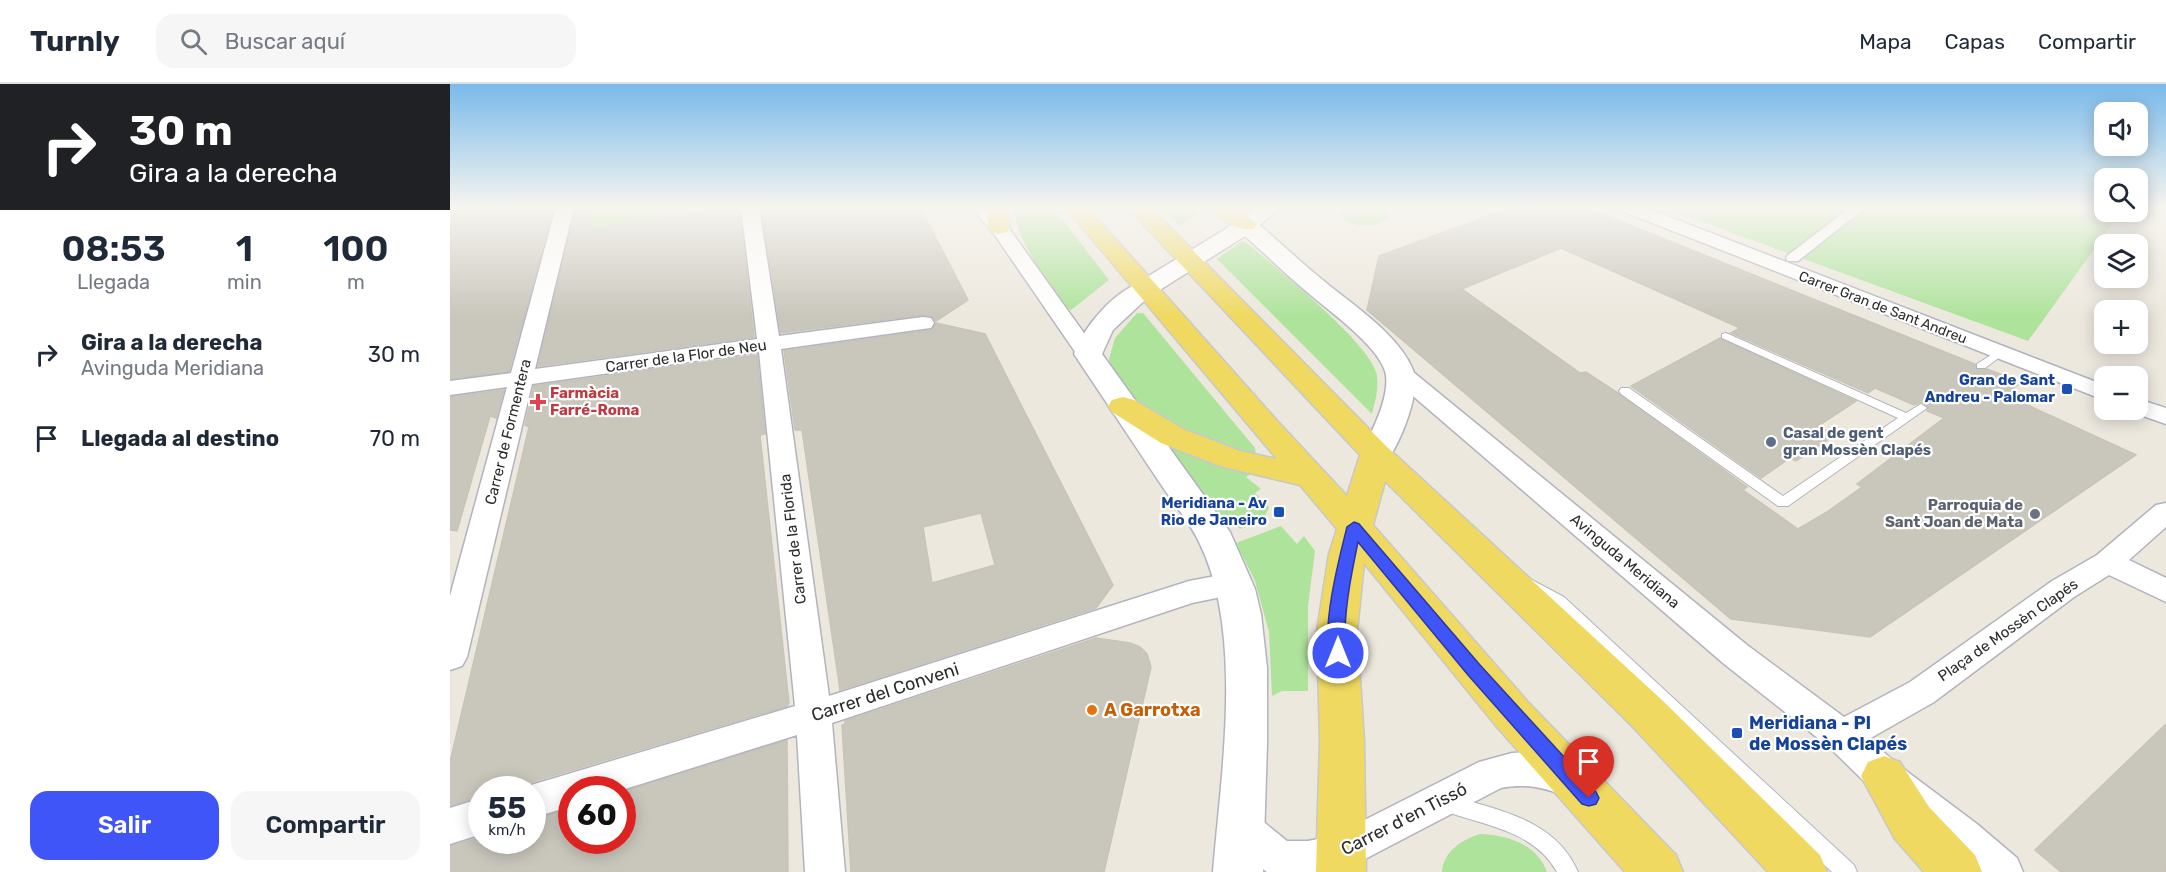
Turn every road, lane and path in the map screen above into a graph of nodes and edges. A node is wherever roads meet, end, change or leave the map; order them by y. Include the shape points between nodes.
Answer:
1 (556, 244) edge
2 (755, 244) edge
3 (1016, 244) edge
4 (1108, 244) edge
5 (1174, 244) edge
6 (1227, 244) edge
7 (1268, 244) edge
8 (1722, 244) edge
9 (1811, 244) edge
10 (1793, 258) dead end
11 (1191, 261) junction
12 (1146, 288) junction
13 (923, 323) dead end
14 (1726, 336) dead end
15 (770, 345) junction
16 (2000, 352) junction
17 (1088, 354) junction
18 (1981, 366) dead end
19 (1399, 372) junction
20 (522, 379) junction
21 (450, 388) edge
22 (2094, 389) edge
23 (1625, 391) dead end
24 (1123, 406) junction
25 (1921, 408) dead end
26 (2148, 410) edge
27 (2166, 417) edge
28 (1907, 418) junction
29 (1376, 454) junction
30 (1311, 477) junction
31 (2166, 512) edge
32 (1354, 527) junction
33 (1486, 559) junction
34 (2108, 562) junction
35 (1236, 590) junction
36 (2166, 591) edge
37 (450, 657) edge
38 (814, 715) junction
39 (1842, 736) junction
40 (1884, 776) junction
41 (1575, 783) junction
42 (546, 797) edge
43 (1437, 801) junction
44 (468, 820) edge
45 (450, 826) edge
46 (1239, 850) edge
47 (1341, 862) edge
48 (825, 872) edge
49 (1568, 872) edge
50 (1658, 872) edge
51 (1802, 872) edge
52 (1847, 872) edge
53 (1957, 872) edge
54 (2003, 872) edge

1 - 20 street, Carrer de Formentera
2 - 15 street, Carrer de la Florida
3 - 17 street
4 - 12 main road
5 - 11 main road
6 - 11 street
7 - 19 street, Avinguda Meridiana via 1368,332 1389,354
8 - 16 street, Carrer Gran de Sant Andreu
9 - 10 street
11 - 12 street
11 - 29 main road
12 - 17 street via 1099,330
12 - 30 main road
13 - 15 street, Carrer de la Flor de Neu
14 - 28 lane
15 - 20 street, Carrer de la Flor de Neu
15 - 38 street, Carrer de la Florida
16 - 18 lane
16 - 22 street, Carrer Gran de Sant Andreu
17 - 24 street
19 - 29 street via 1389,427
19 - 39 street, Avinguda Meridiana via 1735,654
20 - 21 street, Carrer de la Flor de Neu
20 - 37 street, Carrer de Formentera
23 - 28 lane via 1783,503
24 - 30 main road via 1172,436 1231,459
24 - 35 street via 1217,541
25 - 28 lane
26 - 27 street
29 - 32 main road
29 - 33 main road
30 - 32 main road
31 - 34 street, Plaça de Mossèn Clapés
32 - 41 main road
32 - 47 main road via 1337,631 1342,741
33 - 51 main road via 1648,714
33 - 52 lane via 1558,601
34 - 36 street
34 - 39 street, Plaça de Mossèn Clapés via 2063,589 1922,692
35 - 38 street, Carrer del Conveni via 1221,586 1189,592
35 - 46 street via 1246,668
38 - 42 street, Carrer del Conveni
38 - 48 street, Carrer de la Florida
39 - 40 street, Avinguda Meridiana
40 - 53 main road via 1912,823
40 - 54 street, Avinguda Meridiana
41 - 43 street, Carrer d'en Tissó via 1546,771 1517,768 1492,774
41 - 50 main road
43 - 47 street, Carrer d'en Tissó
43 - 49 lane via 1522,826 1557,854
44 - 45 street
46 - 47 street, Carrer d'en Tissó via 1263,849 1278,859 1294,862

